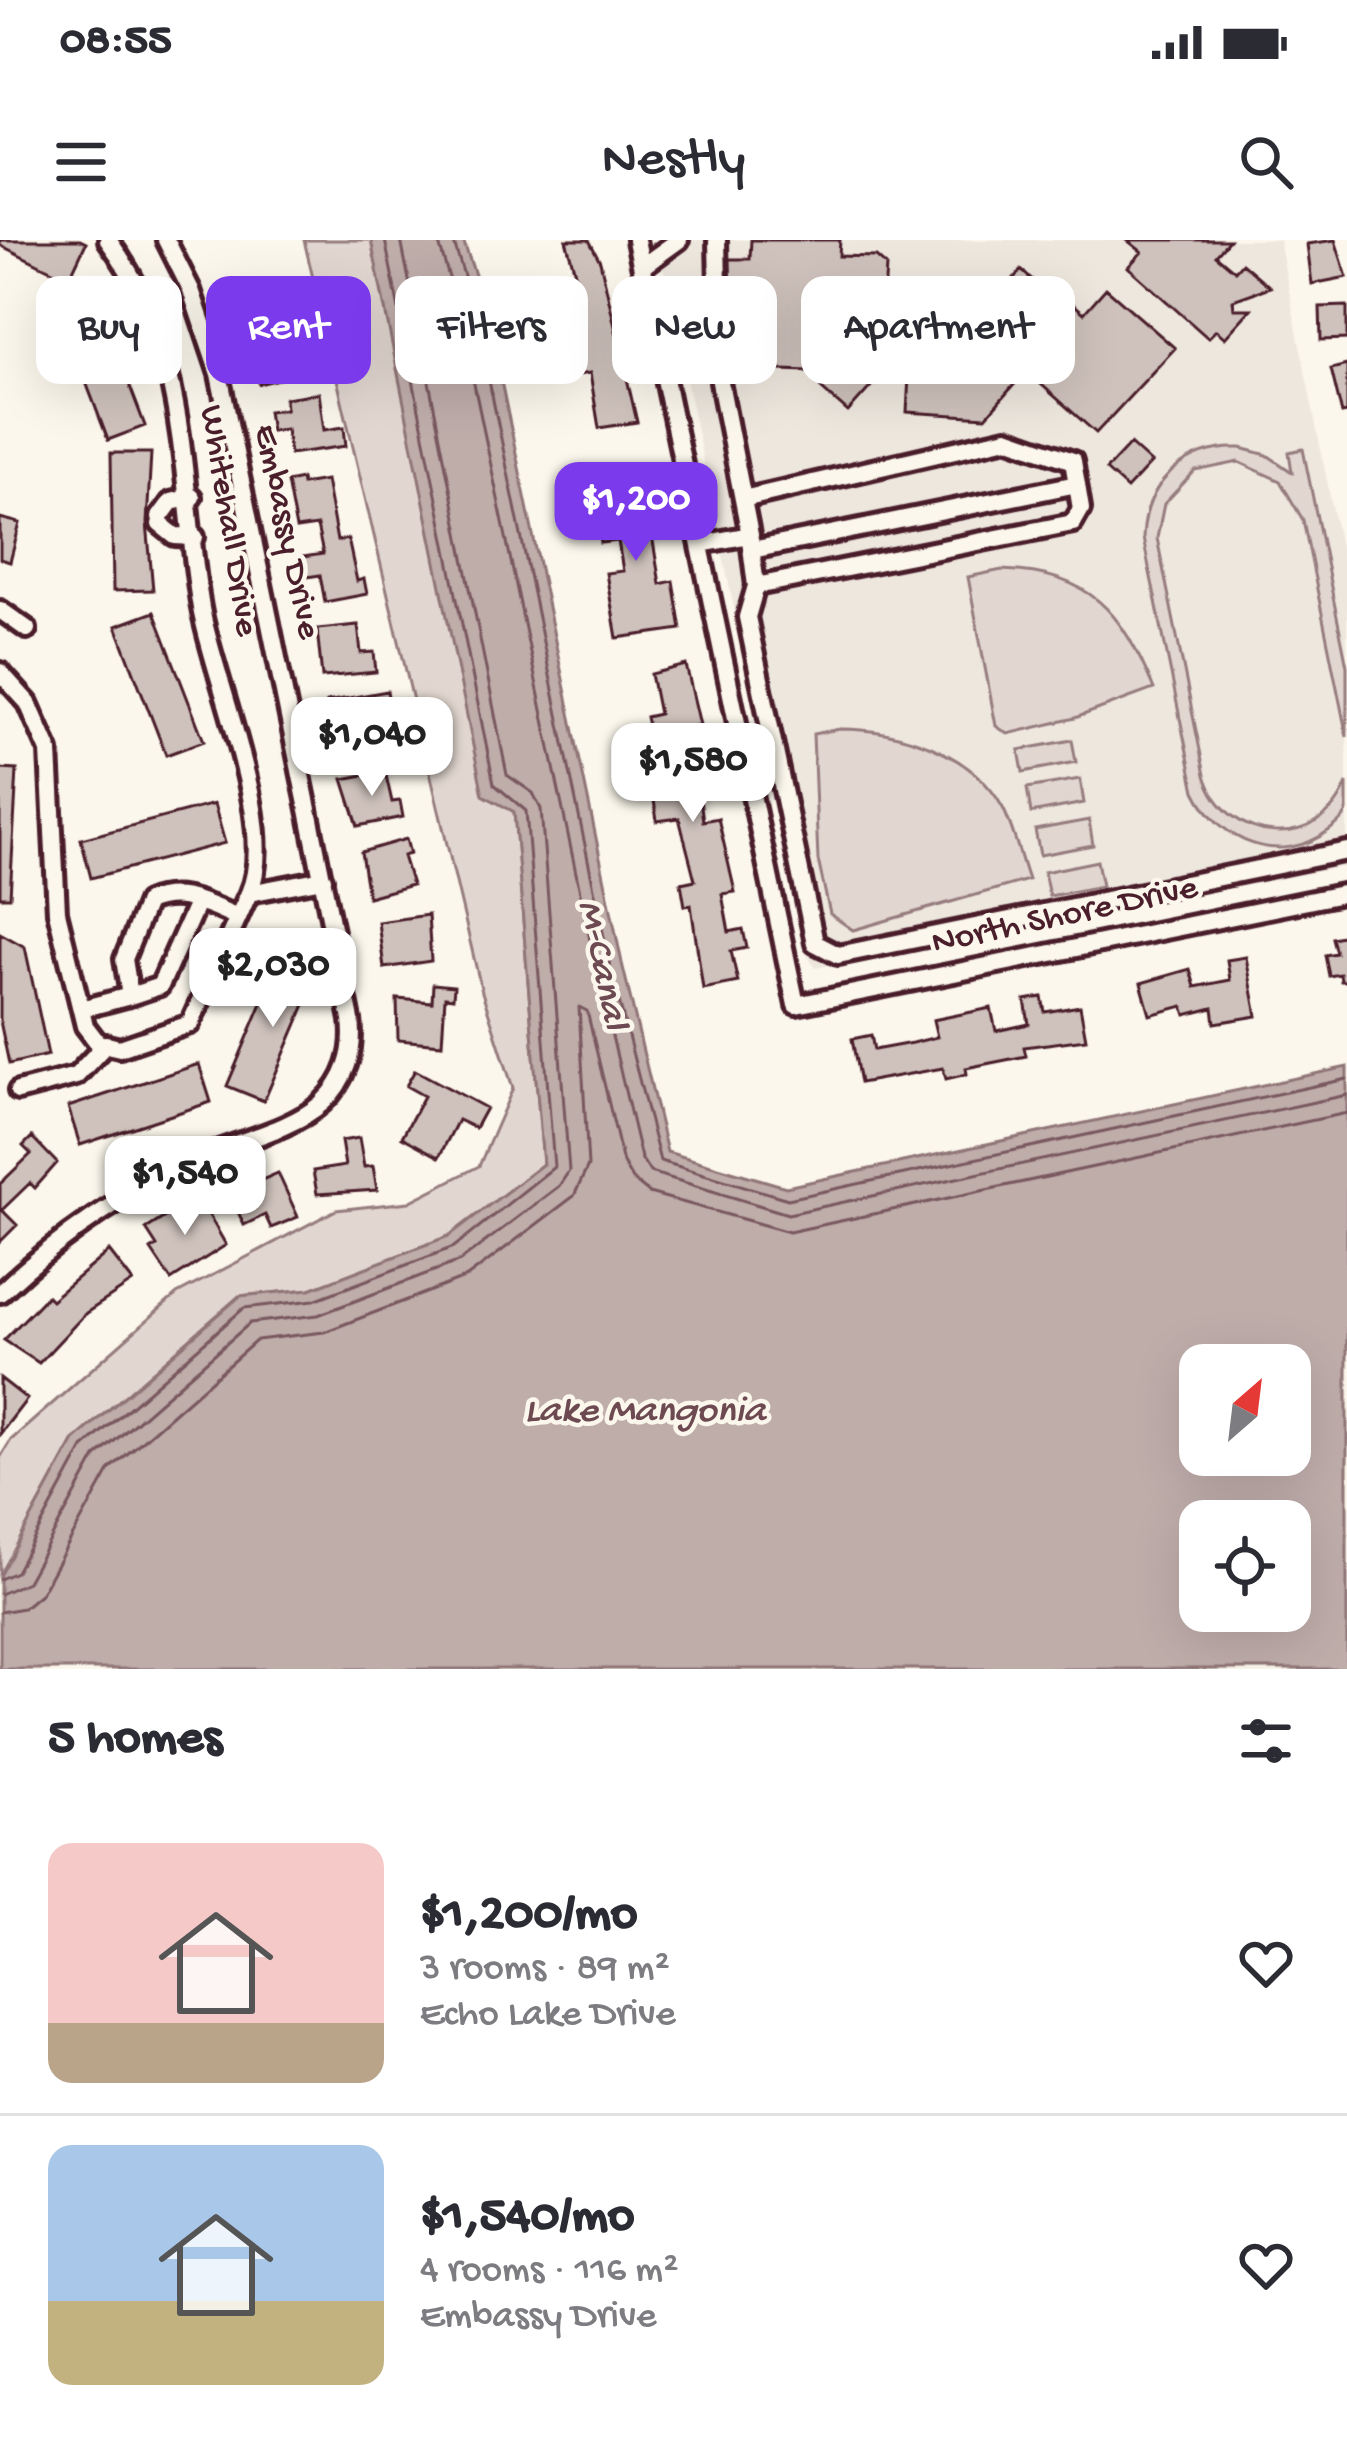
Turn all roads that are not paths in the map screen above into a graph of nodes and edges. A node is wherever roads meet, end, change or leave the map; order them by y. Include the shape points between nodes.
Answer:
1 (108, 240) edge
2 (166, 240) edge
3 (636, 240) edge
4 (679, 240) edge
5 (717, 240) edge
6 (643, 266) junction
7 (1077, 484) junction
8 (192, 497) junction
9 (743, 499) junction
10 (195, 537) junction
11 (751, 542) junction
12 (701, 544) junction
13 (756, 586) junction
14 (0, 610) edge
15 (27, 629) dead end
16 (0, 672) edge
17 (1347, 851) edge
18 (322, 878) junction
19 (1347, 892) edge
20 (249, 893) junction
21 (198, 901) junction
22 (238, 917) junction
23 (130, 996) junction
24 (81, 1009) junction
25 (106, 1045) junction
26 (18, 1091) dead end
27 (0, 1293) edge

1 - 8 street, Whitehall Drive via 160,341
2 - 18 street, Embassy Drive via 219,374
3 - 6 street
4 - 6 street
5 - 9 street via 720,382
6 - 12 street
7 - 9 street via 1063,453 1007,438
7 - 11 street
7 - 13 street via 1081,509 1073,523
8 - 10 street, Whitehall Drive
8 - 10 street via 171,502 160,520 175,536
9 - 11 street
10 - 20 street, Whitehall Drive via 201,610 230,702 250,809
11 - 12 street
11 - 13 street
12 - 19 street, North Shore Drive via 796,1005
13 - 17 street via 747,617 815,943 824,952
14 - 15 street
16 - 24 street via 28,703 50,751 57,911
18 - 20 street
18 - 27 street, Embassy Drive via 352,1031 336,1088 301,1117 144,1186
20 - 22 street, Whitehall Drive
21 - 22 street
21 - 23 street via 160,986
21 - 23 street via 171,892 147,902 124,959
22 - 25 street, Whitehall Drive via 190,1024 120,1048
23 - 24 street
24 - 25 street via 85,1026
25 - 26 street via 76,1076

